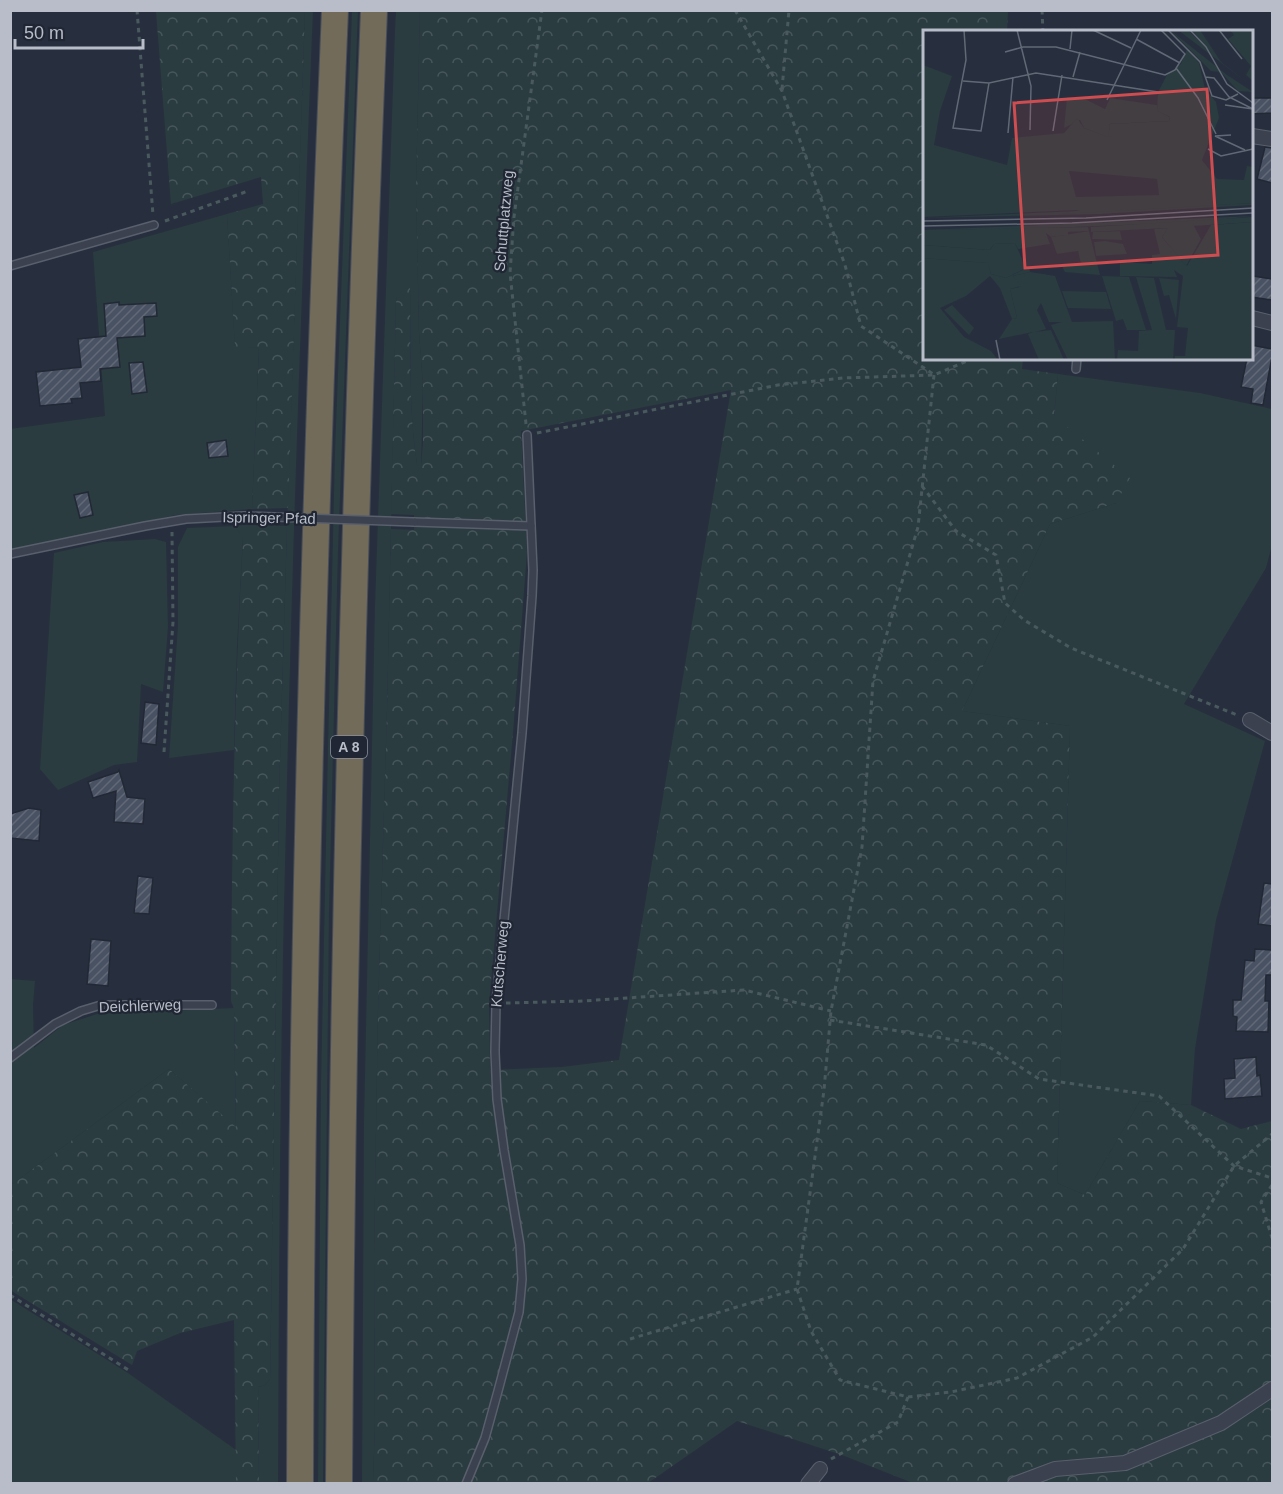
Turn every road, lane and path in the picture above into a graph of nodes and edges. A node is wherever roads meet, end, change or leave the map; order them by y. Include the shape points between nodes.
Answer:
1 (137, 10) edge
2 (335, 10) edge
3 (374, 10) edge
4 (542, 10) edge
5 (735, 10) edge
6 (789, 10) edge
7 (1042, 10) edge
8 (1043, 30) edge
9 (782, 91) junction
10 (1253, 136) edge
11 (1272, 139) edge
12 (248, 191) dead end
13 (154, 225) junction
14 (10, 266) edge
15 (1253, 318) edge
16 (1272, 323) edge
17 (969, 360) edge
18 (1077, 360) edge
19 (1076, 369) dead end
20 (934, 375) junction
21 (527, 435) junction
22 (922, 486) junction
23 (172, 521) junction
24 (531, 526) junction
25 (10, 555) edge
26 (1250, 720) joint
27 (1272, 733) edge
28 (164, 752) dead end
29 (495, 1003) junction
30 (212, 1005) dead end
31 (831, 1011) junction
32 (830, 1020) junction
33 (10, 1058) edge
34 (1272, 1134) edge
35 (1234, 1166) junction
36 (1272, 1178) edge
37 (1272, 1185) edge
38 (1272, 1238) edge
39 (797, 1289) junction
40 (10, 1295) edge
41 (630, 1339) dead end
42 (130, 1371) dead end
43 (1272, 1389) edge
44 (908, 1397) junction
45 (832, 1457) dead end
46 (820, 1469) dead end
47 (300, 1484) edge
48 (339, 1484) edge
49 (466, 1484) edge
50 (808, 1484) edge
51 (1015, 1484) edge

1 - 13 path
2 - 47 highway, A 8 via 310,759
3 - 48 highway, A 8 via 356,480
4 - 21 path, Schuttplatzweg via 510,273
5 - 9 path
6 - 9 path
7 - 8 path
9 - 20 path via 845,265 861,326
10 - 11 street
12 - 13 path
13 - 14 lane
15 - 16 street
17 - 20 path
18 - 19 lane
20 - 21 path via 778,385
20 - 22 path
21 - 24 lane, Kutscherweg
22 - 26 path via 956,531 996,555 1005,603 1024,620 1071,648
22 - 31 path via 918,527 873,681 861,847
23 - 24 lane, Ispringer Pfad, bridge via 244,516
23 - 25 lane, Ispringer Pfad
23 - 28 path via 173,622
24 - 29 lane, Kutscherweg via 533,570 523,722
26 - 27 street
29 - 31 path via 744,990
29 - 49 lane, Kutscherweg via 497,1099 522,1280 519,1312 501,1381 485,1438
30 - 33 lane, Deichlerweg via 101,1005 55,1024
31 - 32 path
32 - 35 path via 986,1045 1039,1079 1159,1096
32 - 39 path
34 - 35 path
35 - 36 path
35 - 44 path via 1182,1249 1093,1337 1017,1378
37 - 38 path via 1261,1202
39 - 41 path
39 - 44 path via 811,1331 840,1380
40 - 42 path
43 - 51 street via 1221,1423 1125,1463 1055,1469
44 - 45 path via 898,1422
46 - 50 street

